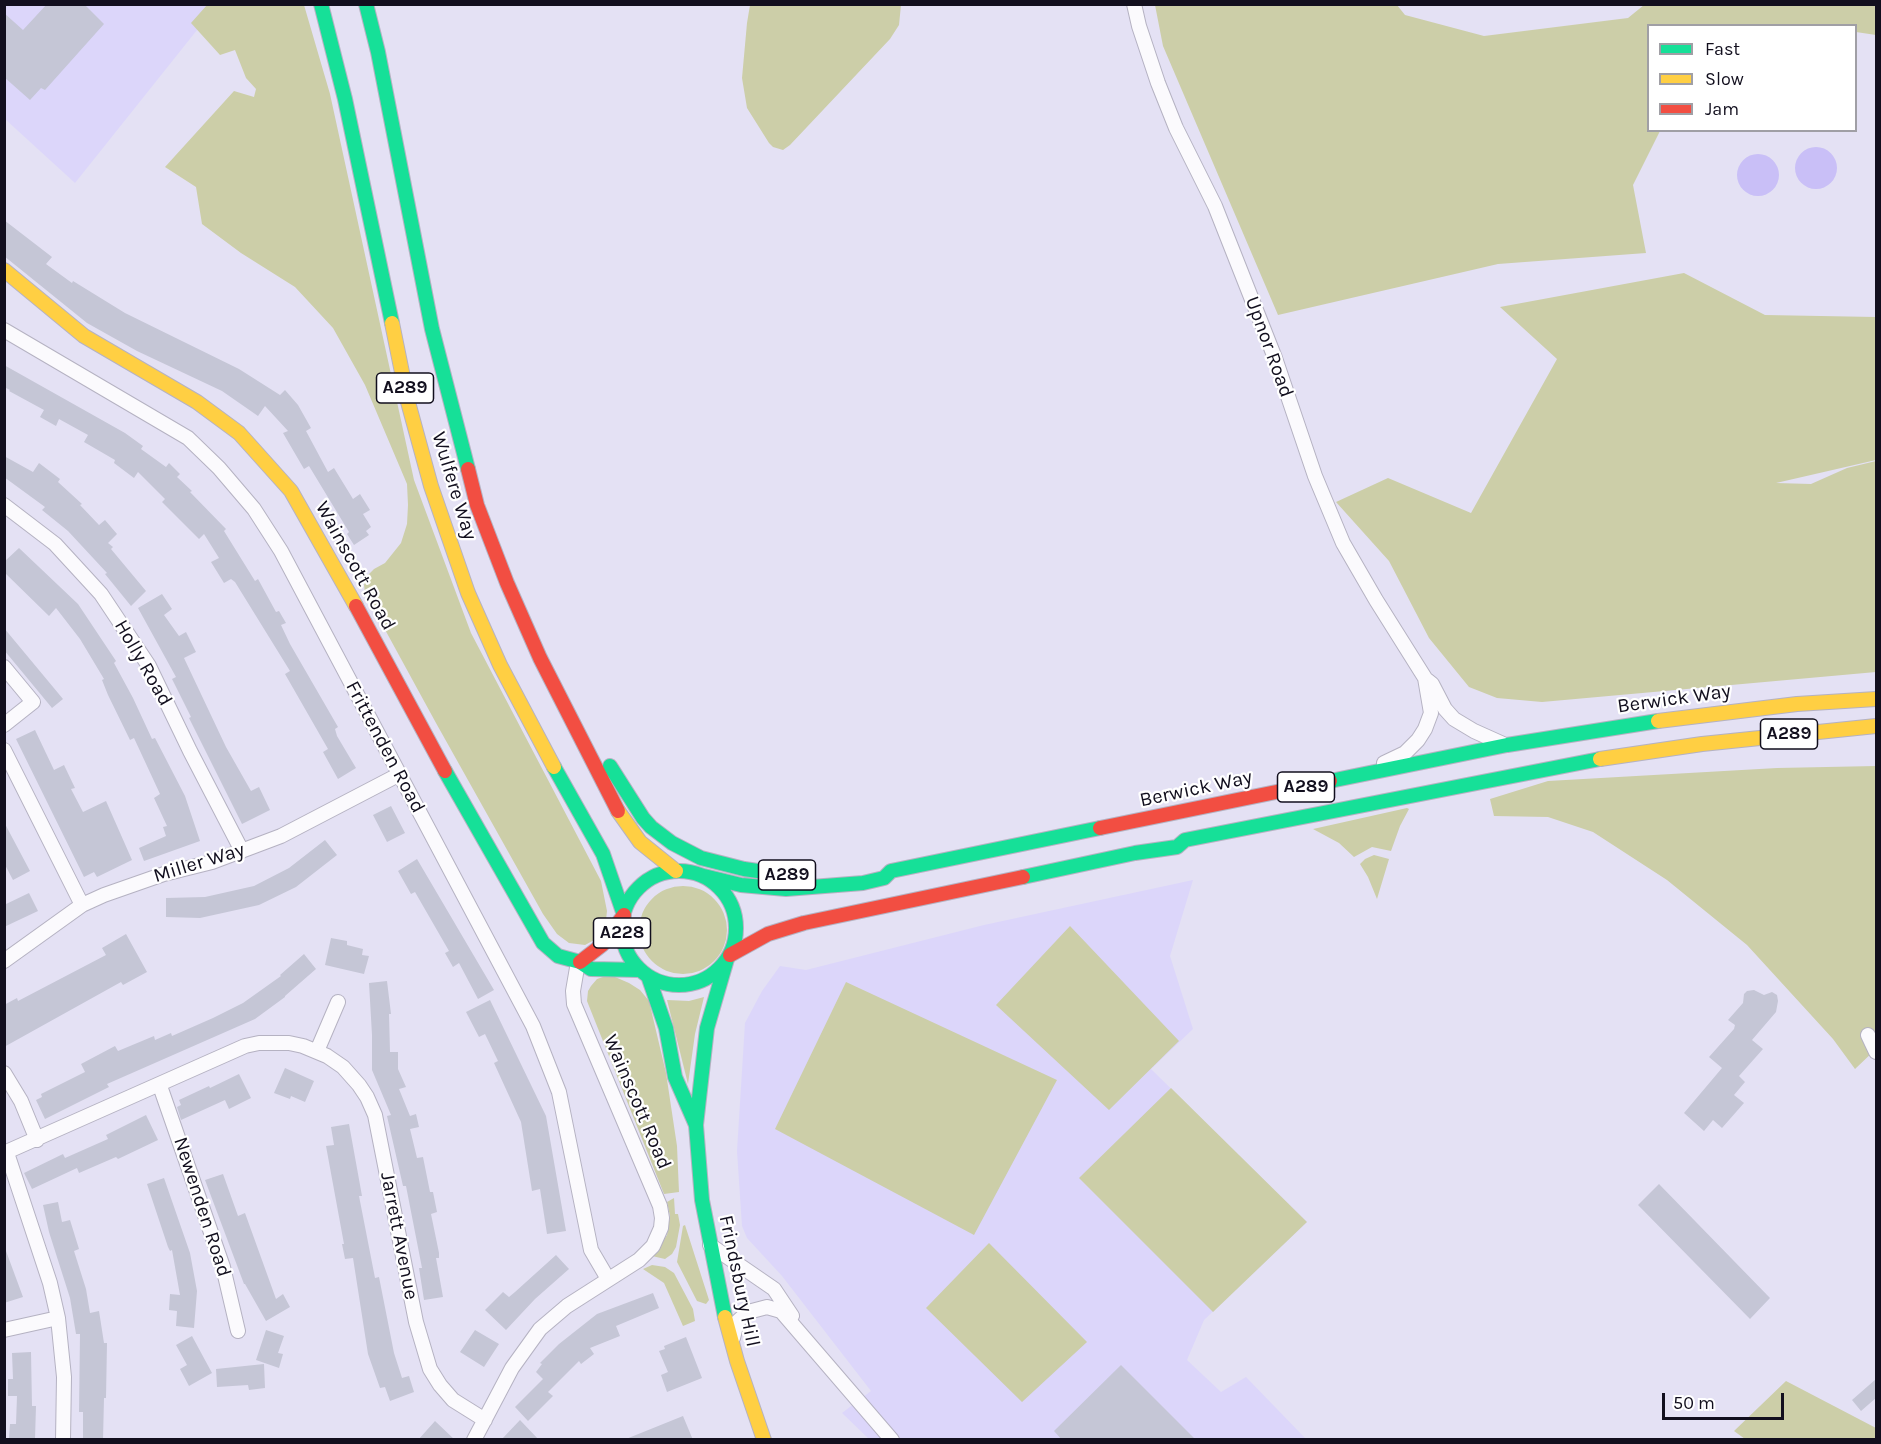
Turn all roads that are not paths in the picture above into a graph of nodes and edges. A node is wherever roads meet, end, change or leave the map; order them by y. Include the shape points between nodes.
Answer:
1 (321, 4) edge
2 (366, 4) edge
3 (1134, 4) edge
4 (4, 270) edge
5 (4, 330) edge
6 (4, 505) edge
7 (540, 657) junction
8 (4, 667) edge
9 (1425, 678) junction
10 (1876, 699) edge
11 (4, 724) edge
12 (1876, 726) edge
13 (1737, 740) junction
14 (1865, 741) dead end
15 (1507, 745) junction
16 (4, 750) edge
17 (400, 774) junction
18 (1352, 777) junction
19 (242, 851) junction
20 (676, 871) junction
21 (891, 872) junction
22 (704, 876) junction
23 (82, 905) junction
24 (624, 915) junction
25 (728, 957) junction
26 (4, 961) edge
27 (579, 962) junction
28 (644, 973) junction
29 (339, 1002) dead end
30 (1868, 1035) dead end
31 (317, 1051) junction
32 (1876, 1052) edge
33 (4, 1072) edge
34 (160, 1086) junction
35 (696, 1125) junction
36 (37, 1140) junction
37 (6, 1153) edge
38 (709, 1245) junction
39 (608, 1279) junction
40 (58, 1318) junction
41 (4, 1330) edge
42 (238, 1331) dead end
43 (804, 1335) junction
44 (731, 1343) junction
45 (485, 1420) junction
46 (63, 1440) edge
47 (474, 1440) edge
48 (764, 1440) edge
49 (892, 1440) edge

1 - 24 main road, Wulfere Way / A289 via 345,99 408,402 431,486 468,593 495,654 603,854
2 - 7 main road, Wulfere Way / A289 via 432,328 477,505
3 - 9 street, Upnor Road via 1158,82 1219,217 1343,543
4 - 27 main road, Wainscott Road via 84,336 197,402 238,433 291,490 536,933 550,951
5 - 17 street, Frittenden Road via 188,438 219,468 254,509 281,551
6 - 19 street, Holly Road via 55,544 101,594 150,666
7 - 20 main road, Wulfere Way / A289 via 624,822 640,842
7 - 21 main road, A289 via 589,728 634,806 651,827 672,843 701,858 781,874 825,876 884,869
8 - 11 street via 33,702
9 - 15 street, Upnor Road via 1454,719
9 - 18 street via 1431,713 1418,740 1405,753
10 - 15 main road, Berwick Way / A289 via 1722,712
12 - 13 main road, A289
13 - 14 main road, A289
13 - 25 main road, A289 via 1602,759 1185,840 1177,846 804,923 768,934
15 - 18 main road, Berwick Way / A289
16 - 23 street
17 - 19 street, Miller Way via 280,836
17 - 39 street, Frittenden Road via 532,1026 559,1092 591,1250
18 - 21 main road, Berwick Way / A289
19 - 23 street, Miller Way via 164,874
20 - 22 main road, A228
20 - 24 main road, A228 via 645,882 632,896
21 - 22 main road, Berwick Way / A289 via 884,878 863,883 786,889 741,885
22 - 25 main road, A228 via 720,888 734,910 736,930
23 - 26 street, Miller Way
24 - 27 main road via 602,945
24 - 28 main road, A228 via 624,942 630,957
25 - 28 main road, A228 via 713,974 694,984 668,984
25 - 35 main road, Frindsbury Hill / A228 via 707,1028
27 - 28 main road, Wainscott Road via 591,969
27 - 39 street, Wainscott Road via 573,991 575,1006 661,1211 659,1235 646,1254
28 - 35 main road, Frindsbury Hill / A228 via 666,1028 675,1077
29 - 31 street
30 - 32 street
31 - 34 street, Jarrett Avenue via 289,1043 252,1045
31 - 45 street, Jarrett Avenue via 353,1077 373,1110 416,1322 431,1372 456,1402
33 - 36 street
34 - 36 street, Jarrett Avenue
34 - 42 street, Newenden Road via 223,1267
35 - 38 main road, Frindsbury Hill / A228
36 - 37 street, Jarrett Avenue
37 - 40 street via 45,1264
38 - 43 street via 774,1289
38 - 44 main road, Frindsbury Hill / A228
39 - 45 street via 560,1311 537,1332 508,1374
40 - 41 street
40 - 46 street via 64,1377
43 - 44 street via 781,1311 767,1307 748,1312 737,1322
43 - 49 street
44 - 48 main road, Frindsbury Hill / A228
45 - 47 street

